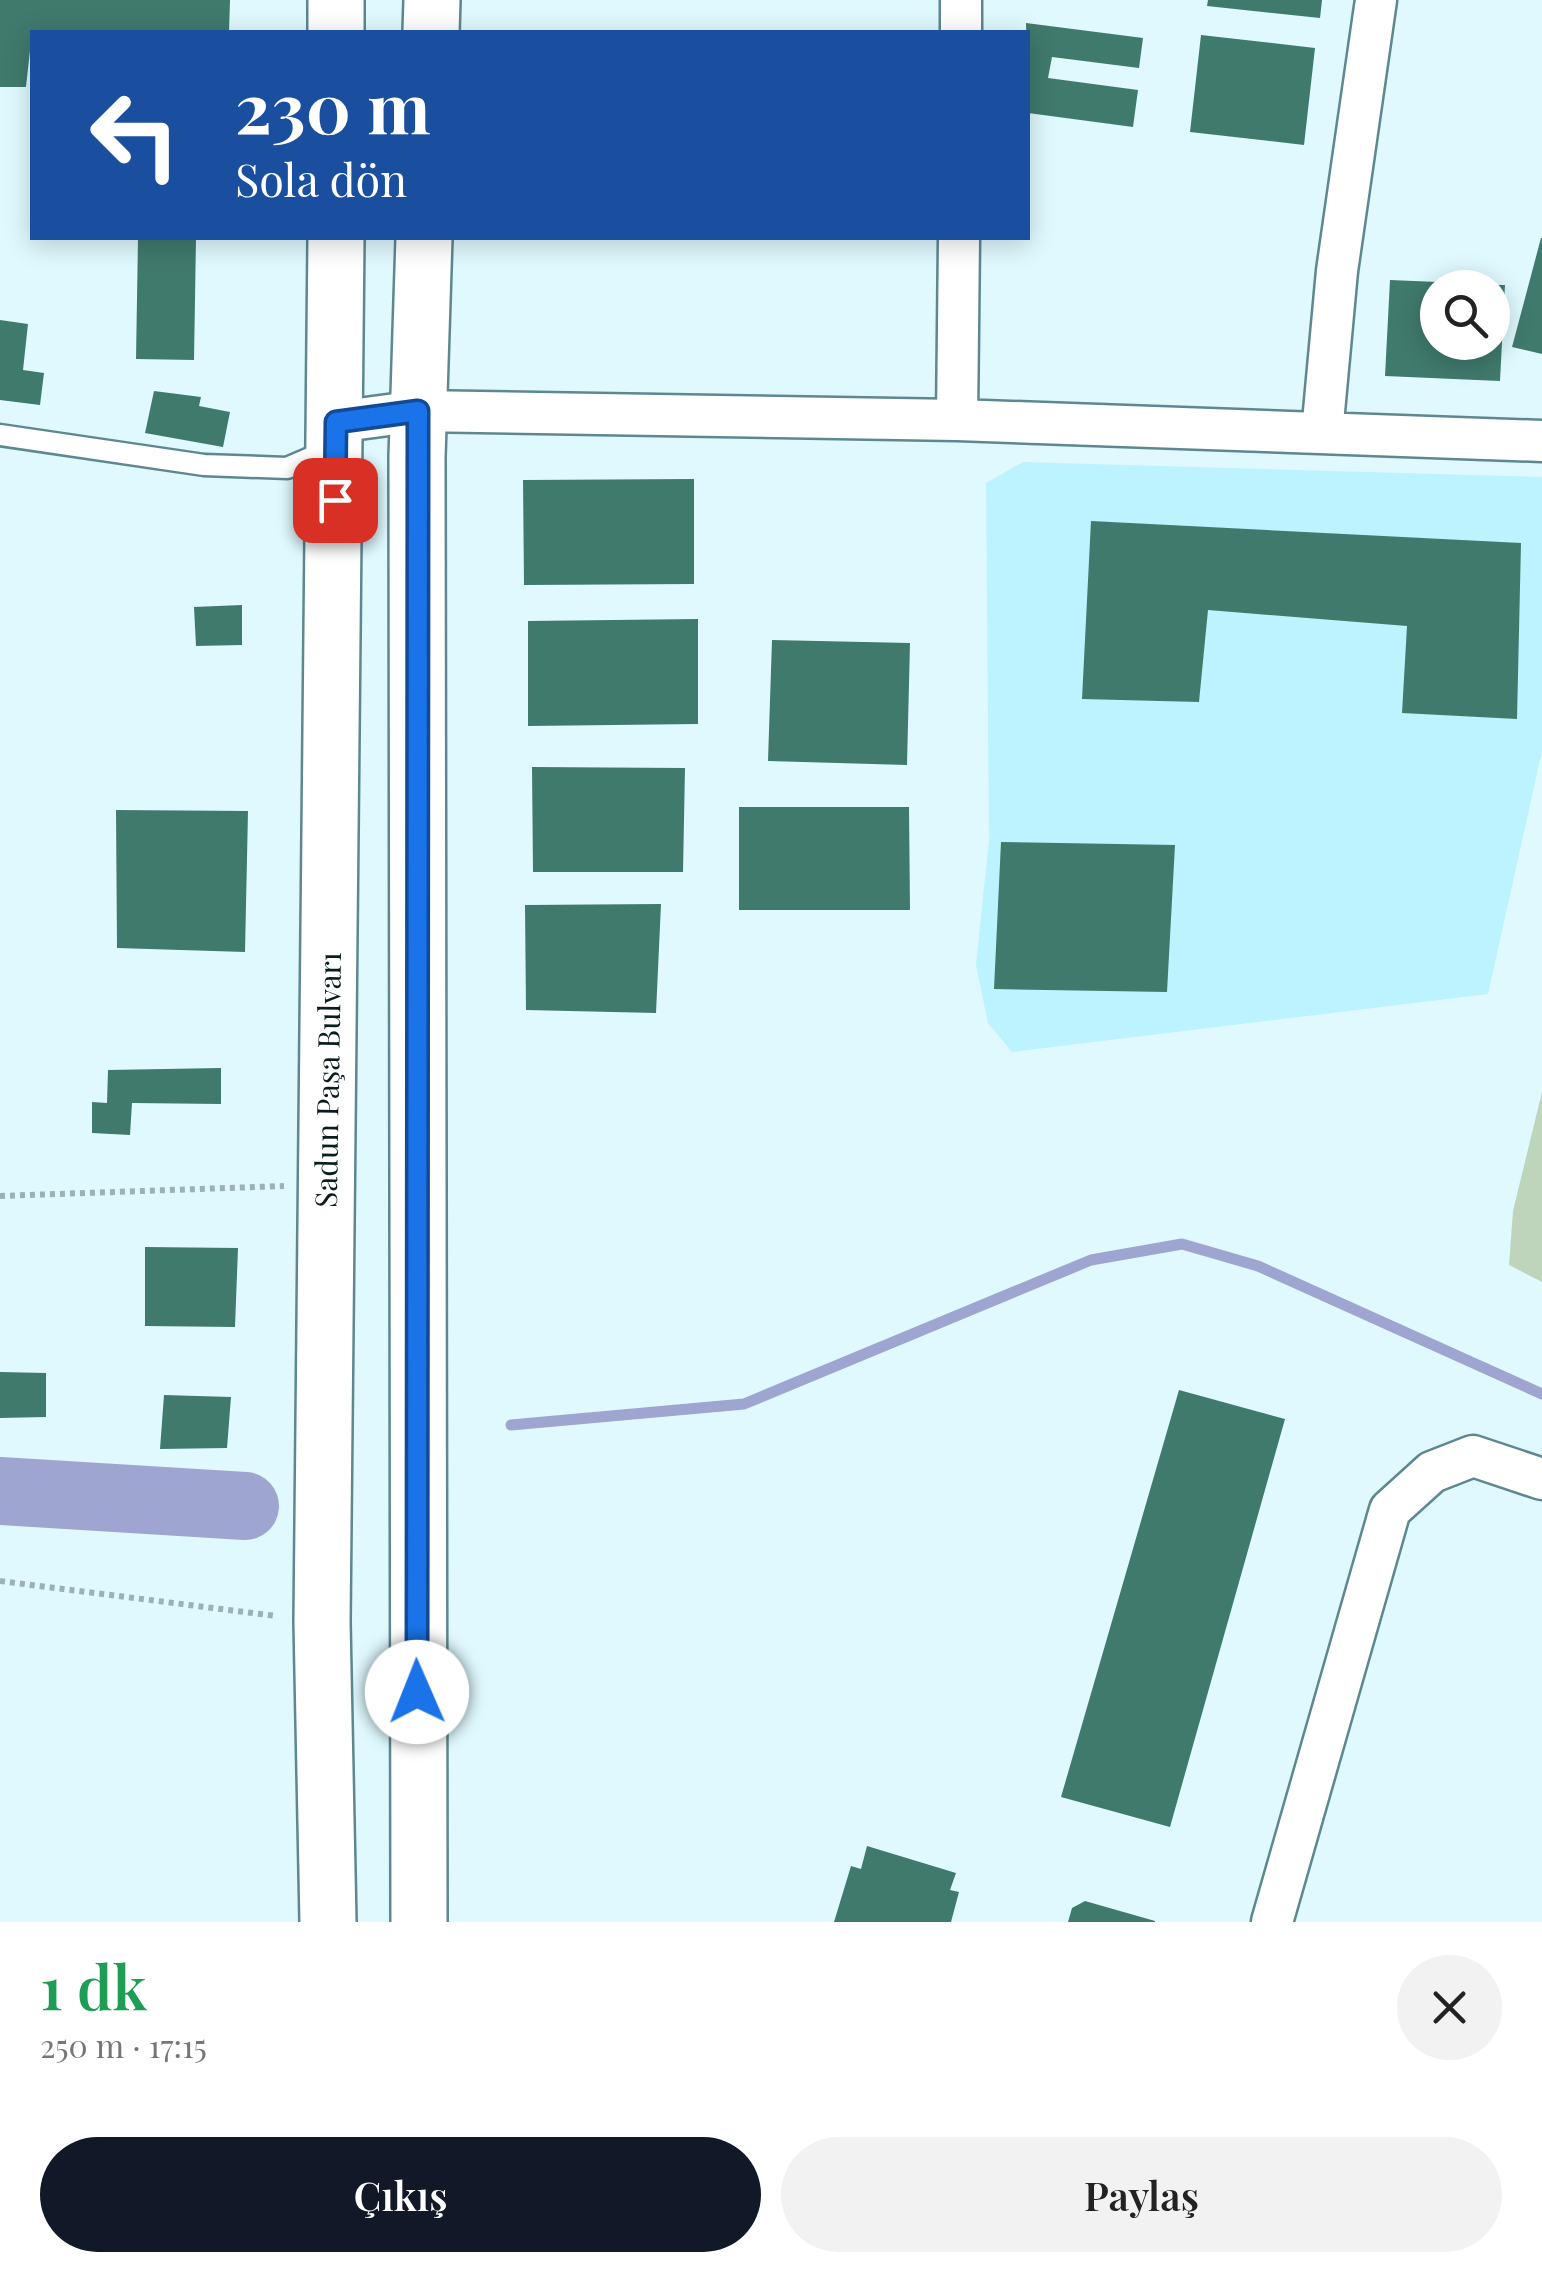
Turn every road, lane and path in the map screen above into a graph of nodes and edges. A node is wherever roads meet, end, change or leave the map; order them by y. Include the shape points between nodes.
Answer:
1 (336, 0) edge
2 (432, 0) edge
3 (961, 0) edge
4 (1376, 0) edge
5 (336, 30) edge
6 (431, 30) edge
7 (961, 30) edge
8 (336, 240) edge
9 (424, 240) edge
10 (959, 240) edge
11 (418, 411) junction
12 (957, 420) junction
13 (336, 422) junction
14 (1322, 433) junction
15 (0, 435) edge
16 (1542, 441) edge
17 (326, 1185) junction
18 (0, 1196) edge
19 (1542, 1479) edge
20 (0, 1581) edge
21 (322, 1622) junction
22 (328, 1922) edge
23 (420, 1922) edge
24 (1272, 1922) edge

1 - 5 main road
2 - 6 main road
3 - 7 street
4 - 14 street via 1337,272
8 - 13 main road, Sadun Paşa Bulvarı
9 - 11 main road
10 - 12 street
11 - 12 street
11 - 13 street
11 - 23 main road
12 - 14 street
13 - 15 lane via 324,452 288,468 204,465
13 - 17 main road, Sadun Paşa Bulvarı
14 - 16 street
17 - 18 path
17 - 21 main road, Sadun Paşa Bulvarı
19 - 24 street via 1473,1456 1432,1472 1390,1510
20 - 21 path
21 - 22 main road, Sadun Paşa Bulvarı

